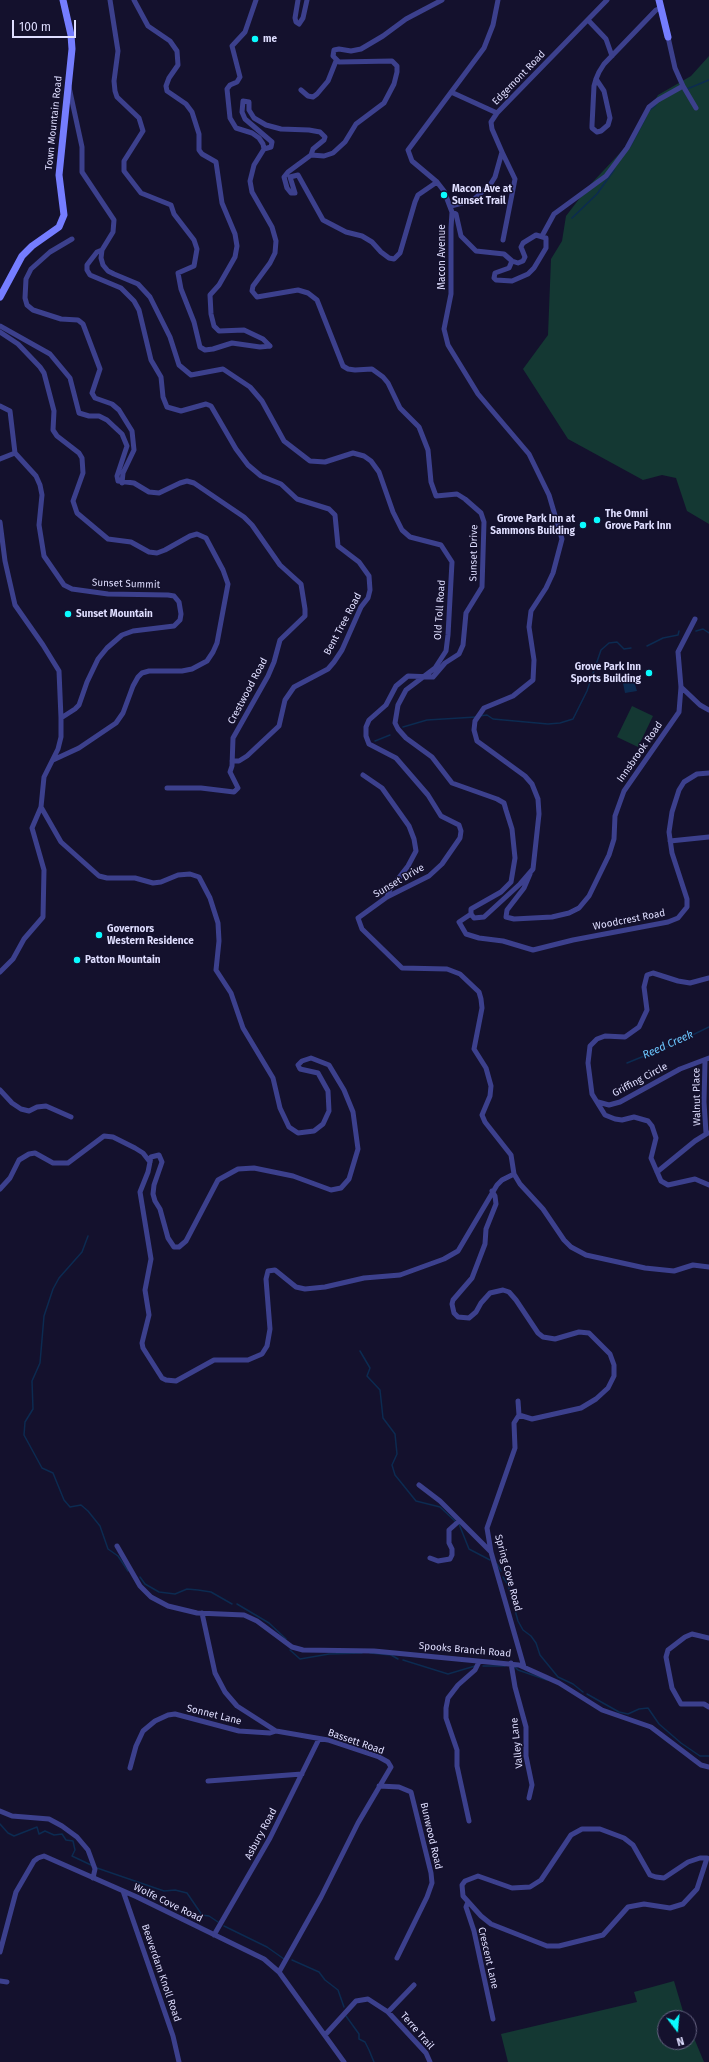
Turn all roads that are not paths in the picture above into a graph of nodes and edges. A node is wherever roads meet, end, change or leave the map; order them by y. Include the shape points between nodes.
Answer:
1 (63, 0) edge
2 (110, 0) edge
3 (134, 0) edge
4 (256, 0) edge
5 (298, 0) edge
6 (307, 0) edge
7 (442, 0) edge
8 (498, 0) edge
9 (607, 0) edge
10 (659, 0) edge
11 (661, 8) junction
12 (588, 20) junction
13 (668, 37) joint
14 (612, 56) junction
15 (336, 61) junction
16 (596, 79) junction
17 (69, 84) junction
18 (683, 86) junction
19 (301, 90) dead end
20 (451, 92) junction
21 (696, 108) dead end
22 (497, 113) junction
23 (264, 149) junction
24 (502, 152) junction
25 (311, 154) junction
26 (437, 182) junction
27 (451, 206) junction
28 (452, 212) junction
29 (542, 236) junction
30 (72, 238) dead end
31 (503, 240) dead end
32 (102, 250) junction
33 (512, 261) junction
34 (0, 296) edge
35 (0, 326) edge
36 (0, 332) edge
37 (0, 406) edge
38 (15, 453) junction
39 (0, 459) edge
40 (122, 483) junction
41 (0, 522) edge
42 (696, 619) dead end
43 (423, 678) junction
44 (681, 687) junction
45 (709, 710) edge
46 (61, 718) junction
47 (52, 760) junction
48 (232, 761) junction
49 (709, 773) edge
50 (363, 774) dead end
51 (167, 788) dead end
52 (41, 807) junction
53 (709, 837) edge
54 (670, 841) junction
55 (531, 872) junction
56 (387, 897) junction
57 (471, 914) junction
58 (0, 972) edge
59 (709, 978) edge
60 (707, 1059) edge
61 (0, 1090) edge
62 (598, 1102) junction
63 (71, 1117) dead end
64 (708, 1133) edge
65 (150, 1162) junction
66 (657, 1172) junction
67 (514, 1174) junction
68 (709, 1186) edge
69 (0, 1189) edge
70 (492, 1192) junction
71 (709, 1267) edge
72 (518, 1401) dead end
73 (518, 1416) junction
74 (419, 1485) dead end
75 (459, 1521) junction
76 (117, 1546) dead end
77 (491, 1552) junction
78 (430, 1558) dead end
79 (202, 1613) junction
80 (709, 1638) edge
81 (479, 1662) junction
82 (511, 1663) junction
83 (524, 1667) junction
84 (709, 1707) edge
85 (276, 1731) junction
86 (319, 1738) junction
87 (709, 1767) edge
88 (130, 1768) dead end
89 (302, 1774) junction
90 (208, 1781) dead end
91 (379, 1786) junction
92 (529, 1798) dead end
93 (0, 1811) edge
94 (469, 1821) dead end
95 (708, 1859) edge
96 (93, 1878) junction
97 (123, 1891) junction
98 (468, 1902) junction
99 (214, 1935) junction
100 (0, 1952) edge
101 (397, 1958) dead end
102 (280, 1972) junction
103 (0, 1981) edge
104 (7, 1982) dead end
105 (414, 1986) dead end
106 (388, 2012) junction
107 (493, 2019) dead end
108 (325, 2035) junction
109 (179, 2062) edge
110 (344, 2062) edge
111 (430, 2062) edge

1 - 17 main road, Town Mountain Road via 72,49
2 - 3 street via 118,51 115,91 139,118 143,131 124,161 124,171 141,193 171,205 174,214 198,249 194,266 178,273 180,289 194,322 200,348 213,349 232,343 270,346 263,339 244,330 219,331 214,326 210,295 219,285 235,257 238,246 218,191 216,162 199,150 199,134 192,112 186,104 167,91 169,78 178,65 177,51 170,41 148,26
4 - 23 street via 245,32 232,46 240,78 226,89 230,118 236,128 259,138
5 - 6 street via 295,18 299,24
7 - 15 street via 361,49 336,49 332,53
8 - 20 street, Macon Avenue via 493,25 484,48
9 - 12 street, Edgemont Road
10 - 11 main road
11 - 13 main road
11 - 14 street via 656,10
12 - 14 street via 606,39
12 - 22 street, Edgemont Road
13 - 18 street via 675,68
14 - 16 street
15 - 19 street via 328,81 317,94 313,97 308,96
15 - 25 street via 392,61 397,68 394,84 384,103 356,124 339,150 324,156
16 - 16 street via 604,91 610,113 610,122 597,132 592,128
17 - 32 street via 82,147 82,172 114,220 113,232
17 - 34 main road, Town Mountain Road via 59,167 64,210 62,222 52,234 32,246 22,256
18 - 21 street
18 - 29 street via 649,108 627,148 606,176 554,214
20 - 22 street
20 - 26 street, Macon Avenue via 408,150 412,162
22 - 24 street, Edgemont Road via 491,122
23 - 25 street via 271,147 272,142 243,117 243,101 249,102 249,110 254,118 266,125 281,129 320,132 325,137 324,140
23 - 43 street, Sunset Drive via 254,165 250,181 252,192 274,232 276,247 270,263 252,291 257,297 266,297 298,290 308,293 317,300 343,366 356,370 372,369 383,377 400,408 419,428 428,450 431,482 436,496 457,494 481,513 484,522 482,587 466,613 463,645 459,654 433,677
24 - 27 street via 497,172 490,185 473,200
24 - 31 street via 515,179
25 - 26 street via 284,177 287,188 291,193 295,193 290,177 298,175 323,220 346,232 362,236 389,258 394,258 400,253 418,195
26 - 27 street, Macon Avenue
27 - 28 street, Macon Avenue
28 - 33 street via 456,214 461,236 476,251 504,254
28 - 55 street, Macon Avenue via 451,294 444,329 448,345 478,394 529,454 549,495 561,533 553,573 531,611 529,627 534,660 533,680 513,696 484,708 475,721 474,730 477,741 526,776 532,784 538,799 539,814 536,856
29 - 33 street via 536,235 523,243 523,262
29 - 33 street via 546,238 547,243 534,268 512,281 496,280 495,273 509,268
30 - 40 street via 34,266 26,279 25,298 27,305 34,310 61,319 78,320 83,324 100,368 92,393 94,398 112,404 119,410 132,431 134,450 123,473
32 - 43 street, Old Toll Road via 101,258 108,271 138,284 150,297 170,336 179,365 184,370 196,375 221,368 237,377 256,392 284,440 310,461 325,462 353,453 364,456 379,472 402,530 410,537 441,545 452,562 446,651 435,668
32 - 48 street, Bent Tree Road via 90,261 87,270 90,275 121,288 134,301 139,310 150,360 161,377 167,407 181,411 206,404 211,406 236,450 248,465 261,476 281,484 297,499 330,509 335,515 338,546 359,562 369,576 368,598 334,662 328,669 294,687 285,700 279,726 247,756 239,761
35 - 40 street via 50,354 70,378 79,413 103,418 122,434 127,446 117,476 118,481
36 - 47 street via 18,344 44,373 54,411 53,430 82,458 83,473 73,501 76,513 108,539 131,542 149,552 158,553 196,534 206,538 228,584 214,652 207,661 182,671 142,673 116,723 79,748
37 - 38 street via 10,411
38 - 39 street
38 - 46 street, Sunset Summit via 36,476 40,485 42,495 38,525 44,556 64,585 78,590 108,594 174,596 181,608 180,620 174,626 133,630 106,648 87,682 76,710
40 - 48 street, Crestwood Road via 134,484 149,492 159,493 180,483 194,483 244,517 280,565 301,584 305,616 280,640 268,676 233,738
41 - 46 street via 15,606 58,671
42 - 44 street, Innsbrook Road via 678,652
43 - 56 street, Sunset Drive via 408,676 396,686 386,705 369,720 366,736 369,744 396,758 418,782 441,816 459,825 460,838 442,864 429,876
43 - 57 street, Old Toll Road via 406,690 401,698 395,723 398,729 432,757 452,783 474,789 504,803 512,829 516,858 511,882 501,892 472,909
44 - 45 street
44 - 55 street, Innsbrook Road via 679,712 624,791 615,816 614,838 609,855 589,896 579,908 570,913 552,917 506,917 507,910 524,888
46 - 47 street via 61,737
47 - 52 street via 44,777
48 - 51 street, Crestwood Road via 230,775 238,788 234,792 201,788
49 - 54 street, Woodcrest Road via 696,774 679,790 670,823
50 - 56 street via 382,788 409,826 414,839 416,851
52 - 58 street via 32,828 44,870 43,917 24,939 13,959
52 - 65 street via 61,842 99,876 135,878 153,883 178,875 190,874 199,877 210,898 218,923 216,970 231,993 243,1028 273,1078 280,1108 289,1127 298,1133 314,1131 323,1124 329,1111 328,1091 318,1073 300,1069 298,1065 311,1058 329,1065 354,1112 358,1149 349,1179 341,1188 331,1190 293,1176 254,1168 238,1169 218,1180 186,1241 180,1247 174,1247 168,1238 153,1194 161,1159 159,1155 154,1155
53 - 54 street
54 - 57 street, Woodcrest Road via 687,907 678,918 668,922 532,950 466,934 459,922
55 - 57 street via 484,917 474,918
56 - 67 street, Sunset Drive via 358,918 362,929 402,968 447,969 460,974 479,992 482,1008 474,1049 486,1068 491,1086 490,1096 482,1115 484,1122 511,1155
59 - 62 street via 690,983 653,973 647,975 644,987 647,1010 639,1027 624,1037 605,1036 597,1039 590,1046 588,1074 592,1094
60 - 62 street, Griffing Circle via 680,1069 620,1102 609,1105
60 - 64 street, Walnut Place via 704,1102
61 - 63 street via 21,1109 30,1110 46,1106
62 - 66 street via 605,1115 615,1119 634,1117 648,1121 656,1138 651,1158
64 - 66 street
65 - 69 street via 135,1148 113,1137 104,1136 72,1161 63,1164 53,1163 35,1153 29,1154 17,1163 10,1178
65 - 70 street via 140,1192 151,1259 145,1290 149,1315 142,1343 162,1378 171,1381 187,1376 214,1360 248,1360 262,1354 267,1346 270,1329 266,1279 268,1271 275,1270 296,1287 305,1289 325,1288 364,1278 400,1276 458,1251
66 - 68 street via 661,1181 668,1185 695,1179
67 - 70 street via 502,1180
67 - 71 street via 564,1240 578,1251 594,1257 674,1271 693,1265
70 - 73 street via 496,1204 486,1229 485,1244 472,1278 453,1300 454,1313 458,1317 469,1318 490,1293 503,1290 509,1292 516,1300 538,1333 555,1339 579,1332 589,1333 610,1354 614,1365 614,1376 608,1388 590,1404 537,1418
72 - 73 street, Spring Cove Road
73 - 77 street, Spring Cove Road via 514,1423 515,1448 487,1528
74 - 75 street via 440,1501
75 - 77 street
75 - 78 street via 449,1530 452,1555 450,1559 438,1561
76 - 79 street, Spooks Branch Road via 133,1577 151,1597 168,1606
77 - 83 street, Spring Cove Road
79 - 81 street, Spooks Branch Road via 244,1615 257,1621 292,1647 303,1650 374,1651
79 - 85 street, Bassett Road via 215,1673 225,1692 238,1706
80 - 84 street via 692,1634 685,1637 668,1650 666,1657 672,1688 681,1704 704,1704
81 - 82 street, Spooks Branch Road
81 - 94 street via 475,1670 448,1698 446,1708 446,1718 457,1750 457,1766
82 - 83 street, Spooks Branch Road
82 - 92 street, Valley Lane via 526,1727 526,1756 532,1785
83 - 87 street, Spooks Branch Road via 560,1683 602,1710 651,1727 701,1765
85 - 86 street, Bassett Road
85 - 88 street, Sonnet Lane via 239,1732 175,1714 168,1715 143,1731
86 - 89 street, Asbury Road
86 - 91 street, Bassett Road via 388,1762 391,1767
89 - 90 street
89 - 99 street, Asbury Road via 270,1838
91 - 101 street, Bunwood Road via 399,1787 411,1792 431,1873 432,1884 427,1897
91 - 102 street, Bassett Road
93 - 96 street via 12,1816 49,1818 62,1826 77,1837 88,1850 94,1865
95 - 98 street via 697,1889 682,1904 670,1908 636,1904 628,1907 603,1935 559,1946 547,1946 492,1924
95 - 98 street, Crescent Lane via 700,1858 688,1862 664,1878 656,1878 650,1875 633,1845 624,1838 600,1829 582,1829 572,1835 541,1880 530,1887 512,1888 484,1877 474,1876 462,1885 463,1896
96 - 97 street, Wolfe Cove Road
96 - 100 street, Wolfe Cove Road via 44,1856 38,1858 16,1892
97 - 99 street, Wolfe Cove Road
97 - 109 street, Beaverdam Knoll Road via 173,2036
98 - 107 street, Crescent Lane via 467,1910
99 - 102 street, Wolfe Cove Road via 264,1959
102 - 108 street, Wolfe Cove Road
103 - 104 street
105 - 106 street
106 - 108 street, Terre Trail via 368,1999 356,2001
106 - 111 street, Terre Trail via 426,2053
108 - 110 street, Wolfe Cove Road

